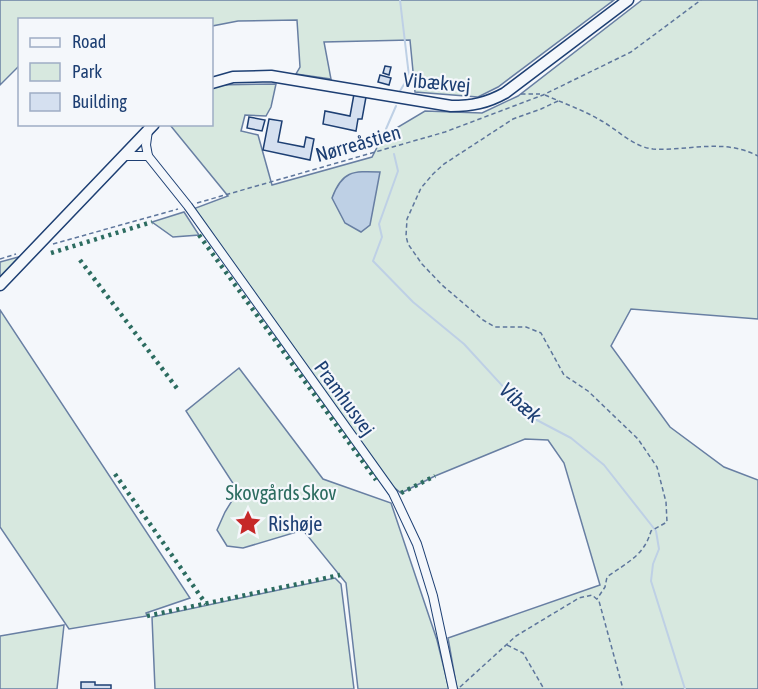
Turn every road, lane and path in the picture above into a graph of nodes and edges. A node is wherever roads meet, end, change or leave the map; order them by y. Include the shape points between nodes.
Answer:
1 (628, 0) edge
2 (702, 0) edge
3 (213, 83) edge
4 (505, 93) junction
5 (543, 95) junction
6 (558, 101) junction
7 (151, 127) edge
8 (126, 156) junction
9 (148, 156) junction
10 (758, 156) edge
11 (188, 206) junction
12 (35, 249) junction
13 (0, 259) edge
14 (0, 285) edge
15 (597, 599) junction
16 (506, 645) junction
17 (453, 689) edge
18 (458, 689) edge
19 (544, 689) edge
20 (623, 689) edge

1 - 4 street, Vibækvej
2 - 5 path, Nørreåstien via 631,52
3 - 4 street, Vibækvej via 233,77 271,76 451,106 490,102
4 - 5 path
5 - 6 path
5 - 11 path, Nørreåstien via 445,132
6 - 10 path via 651,149 711,145 746,150
6 - 15 path via 513,119 432,174 421,188 408,219 406,236 422,264 483,320 495,327 526,327 541,333 564,375 588,391 638,439 660,473 667,522 651,531 650,540 634,560 607,577
7 - 8 street
7 - 9 street via 146,145
8 - 9 street
8 - 12 street
9 - 11 street, Pramhusvej
11 - 12 path, Nørreåstien
11 - 17 street, Pramhusvej via 393,493 417,544 433,596
12 - 13 path, Nørreåstien
12 - 14 street
15 - 16 path via 592,595 579,598
15 - 20 path
16 - 18 path
16 - 19 path via 523,652

